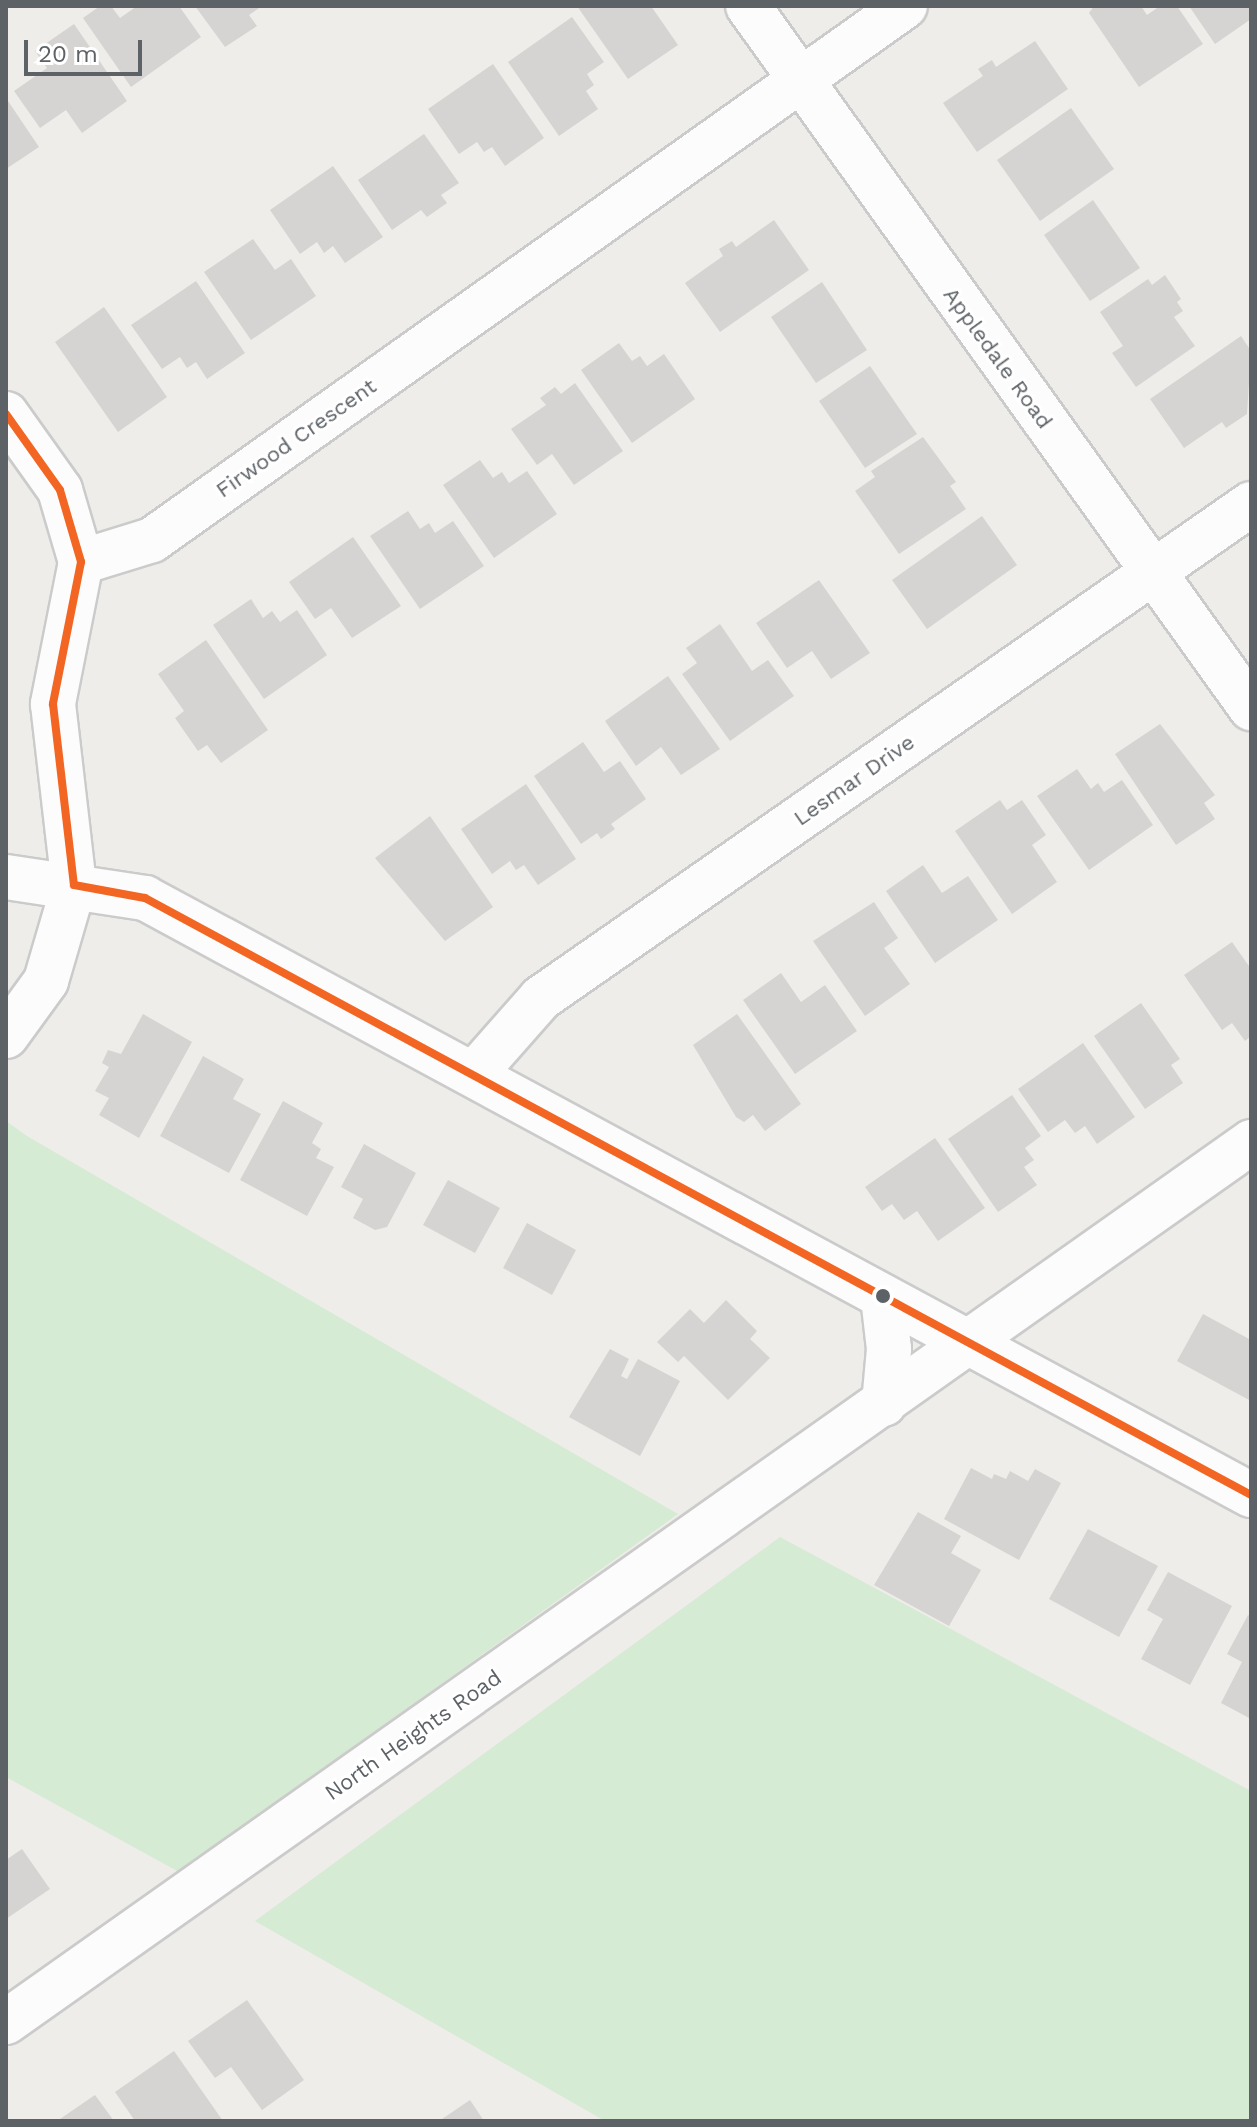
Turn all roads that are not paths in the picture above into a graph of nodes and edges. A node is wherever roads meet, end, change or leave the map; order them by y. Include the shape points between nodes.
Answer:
1 (748, 6) edge
2 (905, 6) edge
3 (798, 80) junction
4 (6, 414) edge
5 (1251, 504) edge
6 (81, 562) junction
7 (1153, 572) junction
8 (1251, 708) edge
9 (6, 877) edge
10 (74, 885) junction
11 (6, 1036) edge
12 (474, 1074) junction
13 (1251, 1142) edge
14 (883, 1297) junction
15 (967, 1341) junction
16 (884, 1404) junction
17 (1251, 1495) edge
18 (6, 2022) edge

1 - 3 street, Appledale Road
2 - 3 street, Firwood Crescent
3 - 6 street, Firwood Crescent via 152,540
3 - 7 street, Appledale Road
4 - 6 street via 60,490
5 - 7 street, Lesmar Drive
6 - 10 street via 53,704
7 - 8 street, Appledale Road
7 - 12 street, Lesmar Drive via 541,998
9 - 10 street
10 - 11 street via 46,981
10 - 12 street via 145,898
12 - 14 street
13 - 15 street, North Heights Road
14 - 15 street
14 - 16 street via 889,1349
15 - 16 street, North Heights Road
15 - 17 street
16 - 18 street, North Heights Road

